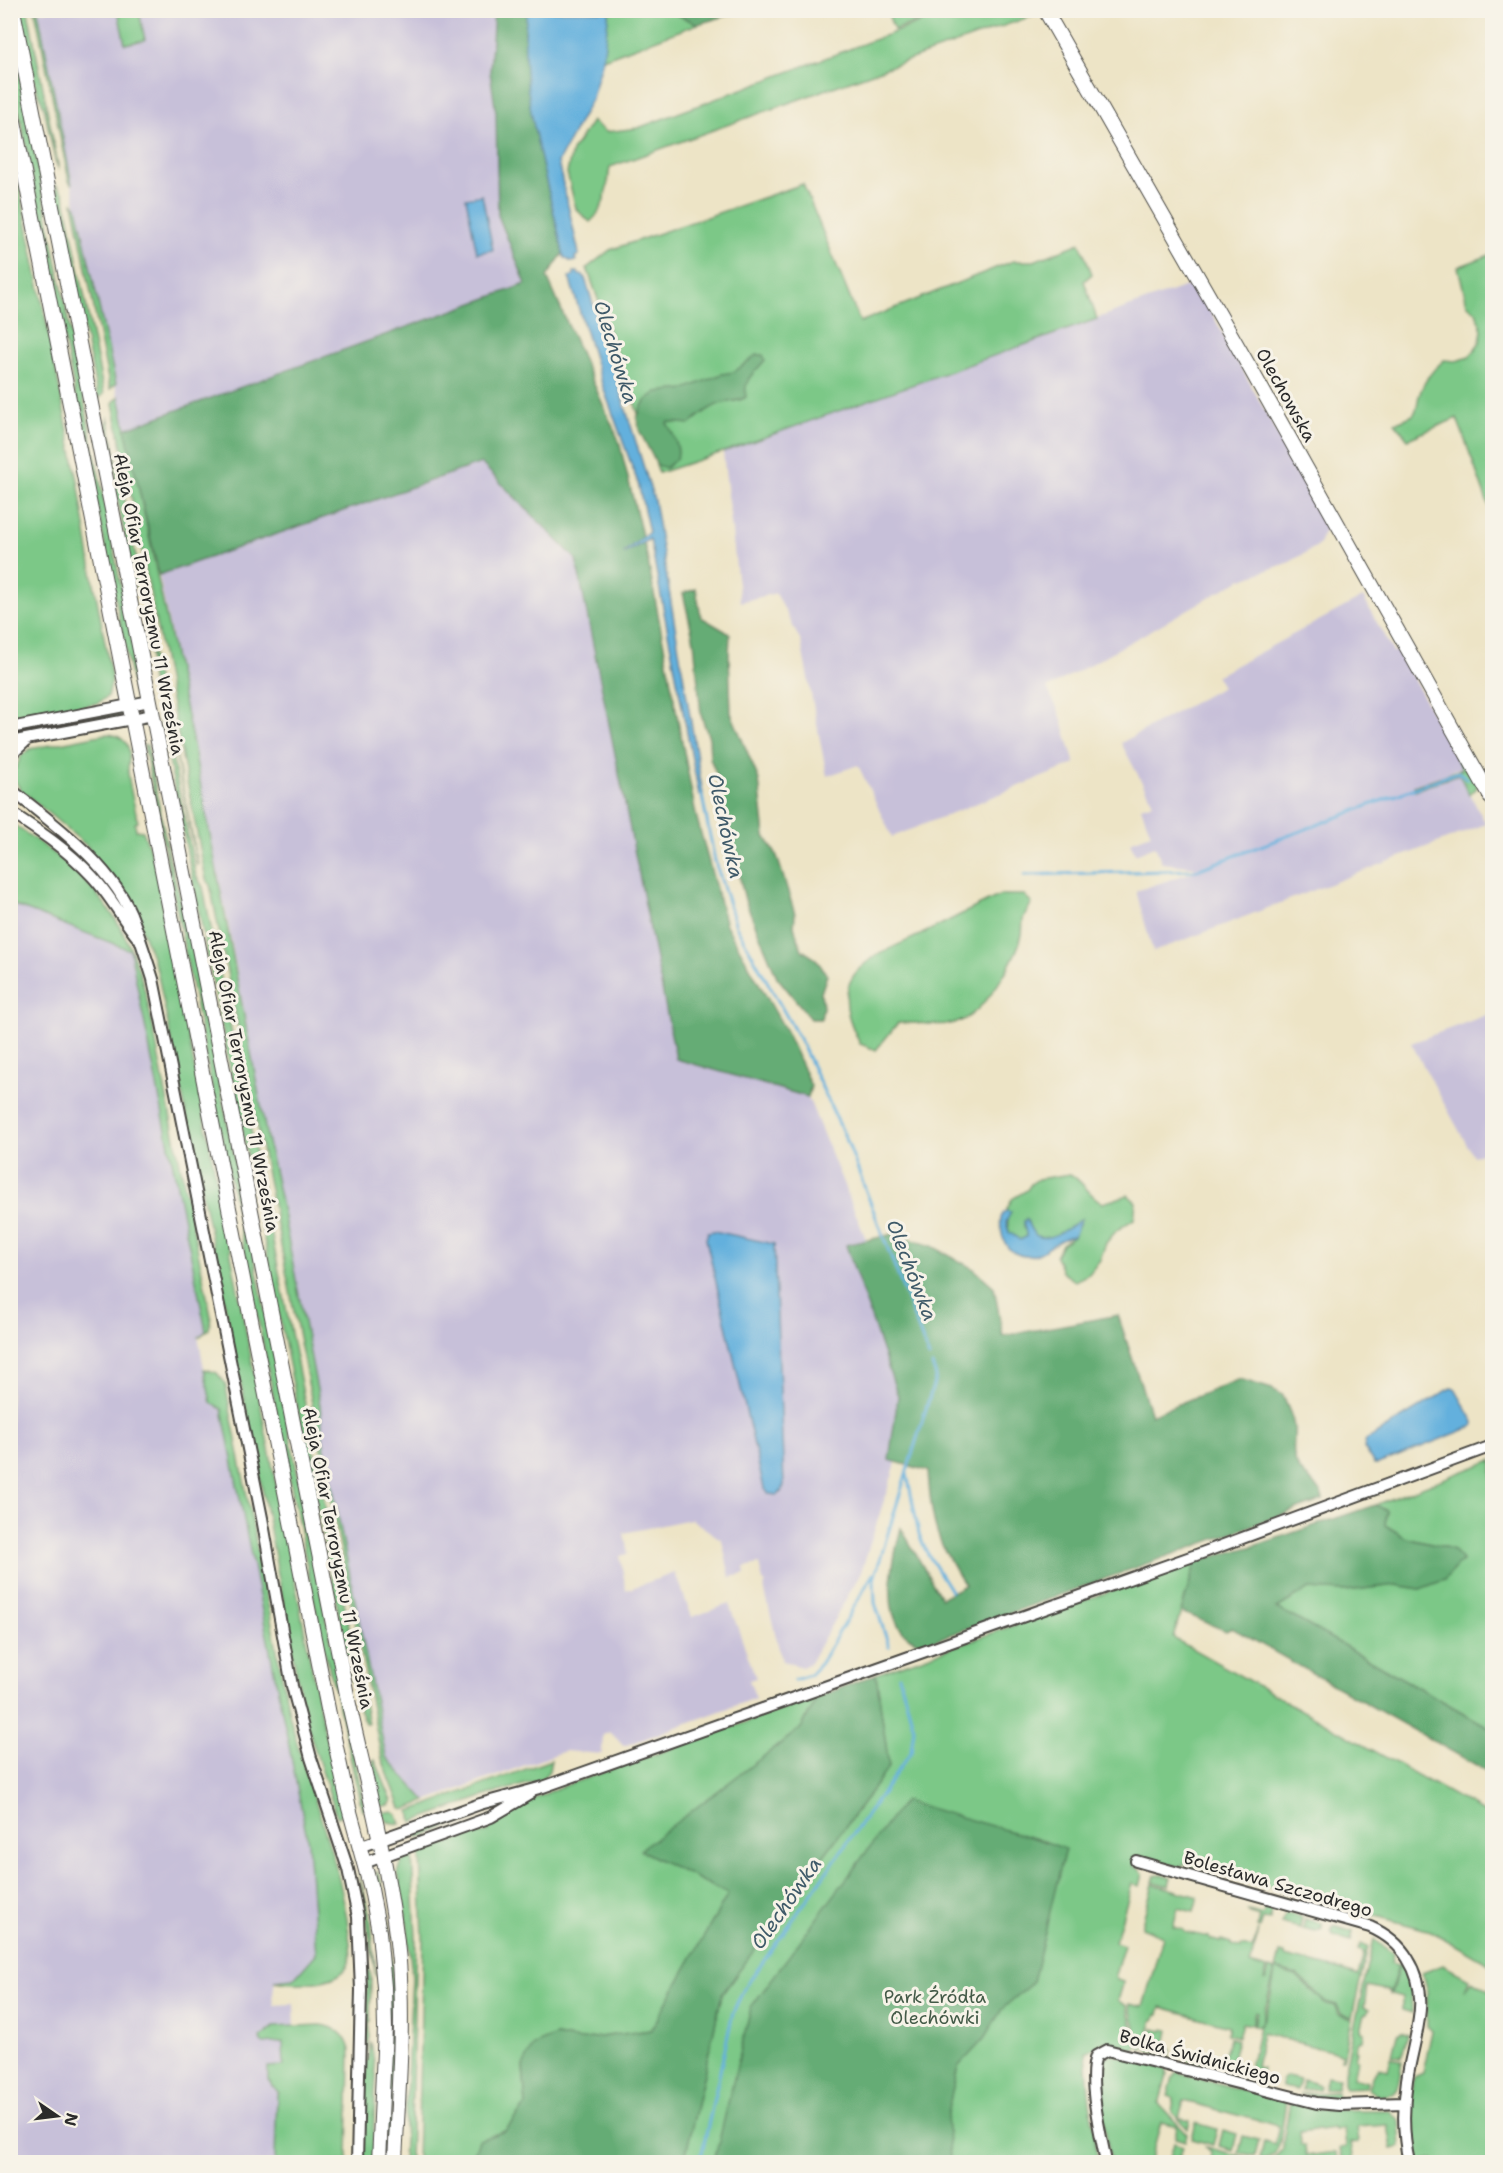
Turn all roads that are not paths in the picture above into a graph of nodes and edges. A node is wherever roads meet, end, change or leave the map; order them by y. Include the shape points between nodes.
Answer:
1 (14, 10) edge
2 (1045, 10) edge
3 (10, 101) edge
4 (152, 708) junction
5 (132, 712) junction
6 (10, 728) edge
7 (28, 739) junction
8 (10, 742) edge
9 (10, 759) edge
10 (12, 788) edge
11 (1492, 799) edge
12 (10, 812) edge
13 (138, 939) junction
14 (1492, 1446) edge
15 (543, 1787) junction
16 (379, 1840) junction
17 (359, 1847) junction
18 (382, 1857) junction
19 (1136, 1861) dead end
20 (364, 1863) junction
21 (1404, 2103) junction
22 (357, 2163) edge
23 (380, 2163) edge
24 (395, 2163) edge
25 (1106, 2163) edge
26 (1409, 2163) edge

1 - 4 street, Aleja Ofiar Terroryzmu 11 Września
2 - 11 street, Olechowska
3 - 5 street, Aleja Ofiar Terroryzmu 11 Września
4 - 5 street
4 - 16 street, Aleja Ofiar Terroryzmu 11 Września
5 - 6 street
5 - 7 street
5 - 17 street, Aleja Ofiar Terroryzmu 11 Września via 329,1714
7 - 8 street
7 - 9 street
10 - 13 street via 92,858 134,921
12 - 13 street via 86,870
13 - 22 street via 158,1002 292,1686 348,1869 357,1917 361,1990
14 - 15 street
15 - 16 street via 480,1804
15 - 18 street via 491,1817
16 - 17 street
16 - 18 street, Aleja Ofiar Terroryzmu 11 Września
17 - 20 street, Aleja Ofiar Terroryzmu 11 Września
18 - 20 street
18 - 24 street, Aleja Ofiar Terroryzmu 11 Września via 400,1980
19 - 21 street, Bolesława Szczodrego via 1355,1922 1395,1942 1414,1968 1421,1995
20 - 23 street, Aleja Ofiar Terroryzmu 11 Września via 375,1907 384,1987
21 - 25 street, Bolka Świdnickiego via 1317,2103 1107,2050 1096,2056 1093,2068
21 - 26 street, Bolesława Szczodrego

